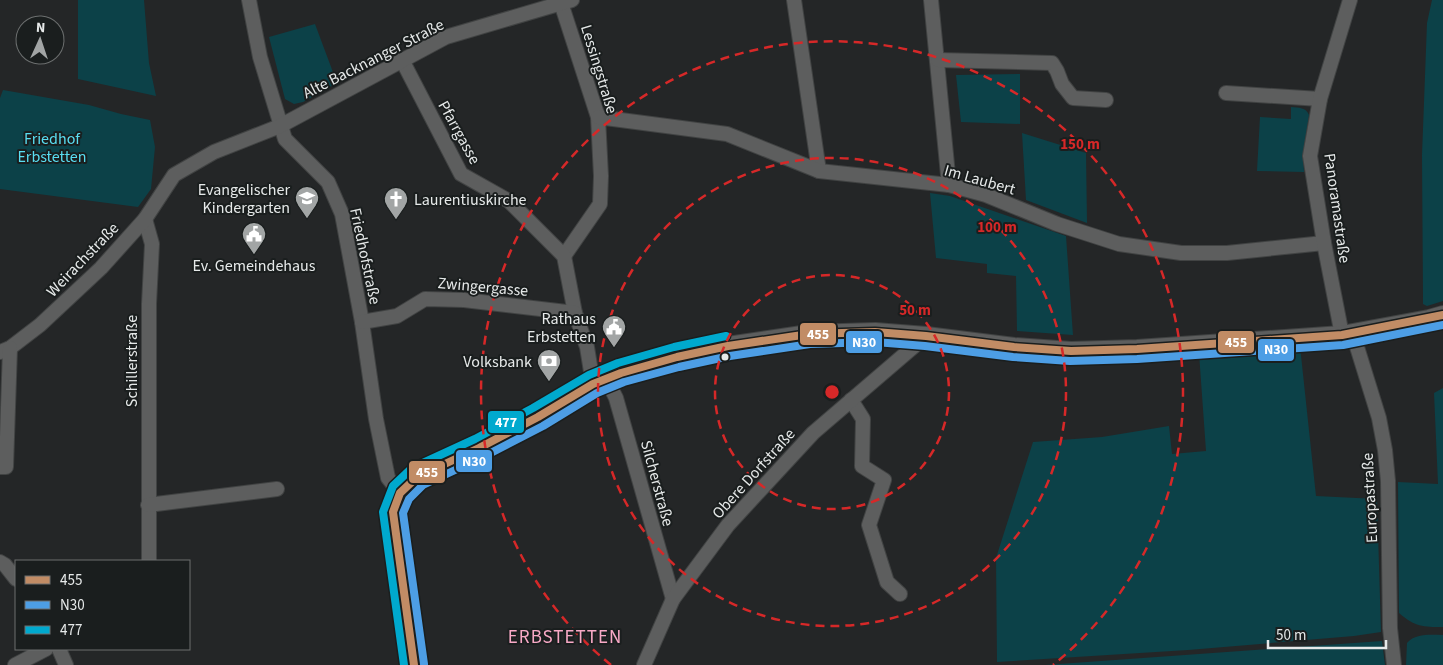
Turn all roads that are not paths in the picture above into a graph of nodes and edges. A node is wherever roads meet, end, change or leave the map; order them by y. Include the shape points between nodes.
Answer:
1 (249, 0) edge
2 (794, 0) edge
3 (931, 0) edge
4 (1350, 0) edge
5 (566, 1) edge
6 (402, 60) junction
7 (938, 60) junction
8 (1226, 93) dead end
9 (1320, 99) junction
10 (1106, 100) dead end
11 (598, 117) junction
12 (280, 126) junction
13 (819, 171) junction
14 (949, 185) junction
15 (144, 219) junction
16 (1324, 243) junction
17 (564, 256) junction
18 (575, 314) junction
19 (1443, 314) edge
20 (362, 322) junction
21 (1347, 334) junction
22 (926, 336) junction
23 (5, 350) edge
24 (600, 381) junction
25 (850, 400) junction
26 (0, 467) edge
27 (277, 489) dead end
28 (400, 493) junction
29 (148, 506) junction
30 (149, 560) edge
31 (0, 562) edge
32 (15, 578) edge
33 (900, 594) dead end
34 (673, 600) junction
35 (44, 650) edge
36 (59, 650) edge
37 (15, 665) edge
38 (66, 665) edge
39 (414, 665) edge
40 (644, 665) edge
41 (1394, 665) edge

1 - 12 street, Friedhofstraße via 260,58
2 - 13 street
3 - 7 street
4 - 9 street, Panoramastraße
5 - 6 street, Alte Backnanger Straße via 446,37
5 - 11 street, Lessingstraße
6 - 12 street, Alte Backnanger Straße
6 - 17 street, Pfarrgasse via 461,174 509,201
7 - 10 street via 1052,63 1073,98
7 - 14 street
8 - 9 street
9 - 16 street, Panoramastraße via 1310,156
11 - 13 street, Im Laubert via 728,134
11 - 17 street, Lessingstraße via 600,204
12 - 15 street, Weirachstraße via 214,152 174,174
12 - 20 street, Friedhofstraße via 285,139 328,182 342,214
13 - 14 street, Im Laubert
14 - 16 street, Im Laubert via 986,195 1057,224 1119,244 1172,252 1227,253
15 - 23 street, Weirachstraße via 101,268 40,325
15 - 29 street, Schillerstraße via 152,244
16 - 21 street, Panoramastraße
17 - 18 street
18 - 20 street, Zwingergasse via 425,298 397,316
18 - 24 street
19 - 21 street
20 - 28 street, Friedhofstraße via 388,478
21 - 22 street via 1147,349 1071,351
21 - 41 street, Europastraße via 1379,418 1385,450
22 - 24 street via 875,332 809,334 677,357
22 - 25 street, Obere Dorfstraße
23 - 26 street via 6,467
24 - 28 street via 487,444 417,477
24 - 34 street, Silcherstraße via 616,398
25 - 33 street via 863,419 862,466 884,480 869,525 887,582
25 - 34 street, Obere Dorfstraße via 813,433 728,525
27 - 29 street
28 - 39 street via 393,512
29 - 30 street, Schillerstraße
31 - 32 street
34 - 40 street, Obere Dorfstraße
35 - 37 street
36 - 38 street

